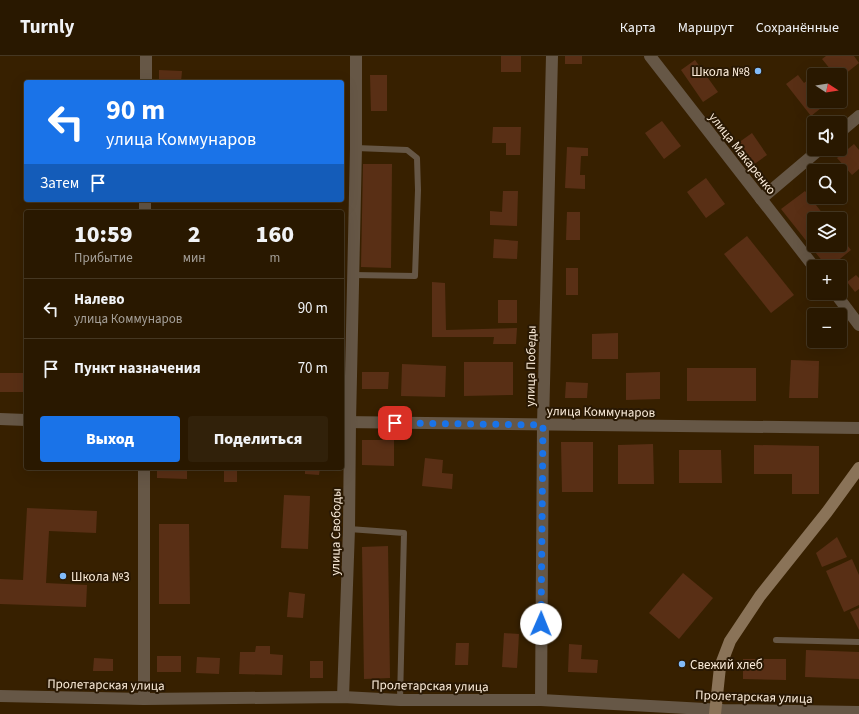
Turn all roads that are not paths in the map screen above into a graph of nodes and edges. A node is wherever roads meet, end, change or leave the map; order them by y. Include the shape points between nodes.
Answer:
1 (146, 56) edge
2 (356, 56) edge
3 (552, 56) edge
4 (650, 56) edge
5 (146, 80) edge
6 (859, 116) edge
7 (847, 126) edge
8 (356, 148) junction
9 (812, 156) edge
10 (761, 199) junction
11 (809, 260) edge
12 (353, 275) junction
13 (840, 300) edge
14 (859, 324) edge
15 (0, 419) edge
16 (24, 420) edge
17 (346, 422) edge
18 (543, 425) junction
19 (859, 428) edge
20 (859, 468) edge
21 (144, 470) edge
22 (350, 528) junction
23 (776, 640) dead end
24 (859, 642) edge
25 (0, 696) edge
26 (343, 697) junction
27 (144, 699) junction
28 (400, 700) junction
29 (541, 700) junction
30 (715, 712) edge
31 (854, 713) edge

1 - 5 street
2 - 8 street, улица Свободы
3 - 18 street, улица Победы
4 - 10 street, улица Макаренко
6 - 7 street
8 - 12 street, улица Свободы
8 - 12 lane via 407,150 417,158 418,190 415,276
9 - 10 street
10 - 11 street, улица Макаренко
12 - 17 street, улица Свободы
13 - 14 street
15 - 16 street
17 - 18 street, улица Коммунаров
17 - 22 street, улица Свободы
18 - 19 street, улица Коммунаров
18 - 29 street, улица Победы
20 - 30 main road via 760,596 730,641 720,667
21 - 27 street
22 - 26 street, улица Свободы
22 - 28 lane via 404,533
23 - 24 lane
25 - 27 street, Пролетарская улица
26 - 27 street, Пролетарская улица
26 - 28 street, Пролетарская улица
28 - 29 street, Пролетарская улица
29 - 30 street, Пролетарская улица
30 - 31 street, Пролетарская улица

